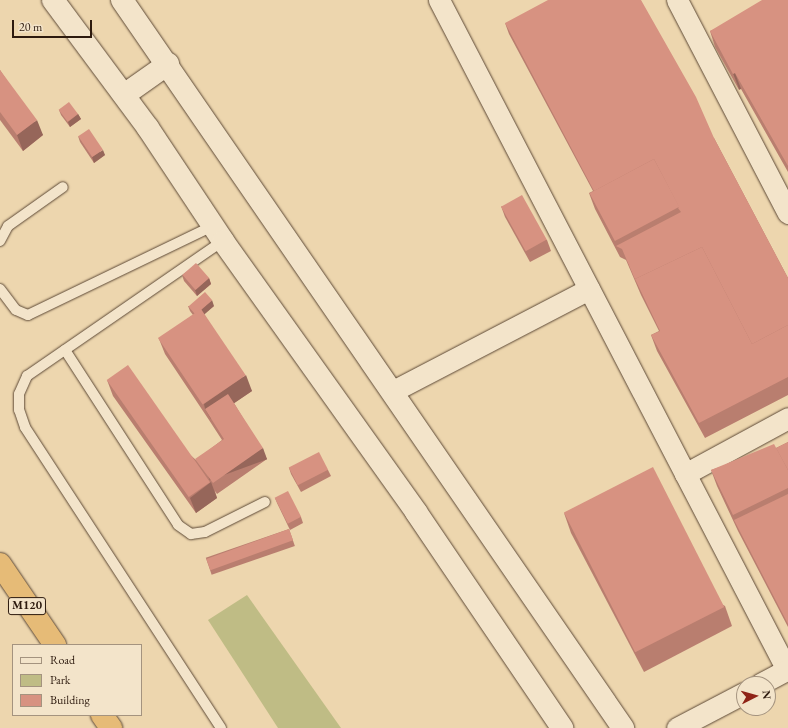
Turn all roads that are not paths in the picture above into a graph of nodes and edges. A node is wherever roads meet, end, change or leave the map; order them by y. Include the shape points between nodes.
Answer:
1 (53, 0) edge
2 (122, 0) edge
3 (439, 0) edge
4 (677, 0) edge
5 (168, 64) junction
6 (124, 95) junction
7 (62, 187) dead end
8 (788, 213) edge
9 (218, 234) junction
10 (0, 241) edge
11 (0, 289) edge
12 (589, 289) junction
13 (65, 350) junction
14 (393, 391) junction
15 (788, 418) edge
16 (685, 474) junction
17 (265, 502) dead end
18 (0, 564) edge
19 (0, 567) edge
20 (53, 644) edge
21 (53, 644) edge
22 (788, 670) edge
23 (776, 676) edge
24 (736, 697) edge
25 (103, 716) edge
26 (111, 728) edge
27 (221, 728) edge
28 (562, 728) edge
29 (623, 728) edge
30 (677, 728) edge

1 - 6 street
2 - 5 street
3 - 12 street
4 - 8 street
5 - 6 street
5 - 14 street
6 - 9 street
7 - 10 lane via 8,226
9 - 11 lane via 28,315 16,310
9 - 13 lane
9 - 28 street via 416,512
12 - 14 street
12 - 16 street
13 - 17 lane via 178,525 191,534 205,532
13 - 27 lane via 27,376 19,394 19,410 25,427
14 - 29 street
15 - 16 street
16 - 22 street
18 - 20 highway
19 - 21 highway, M120
22 - 23 street
24 - 30 street
25 - 26 highway

